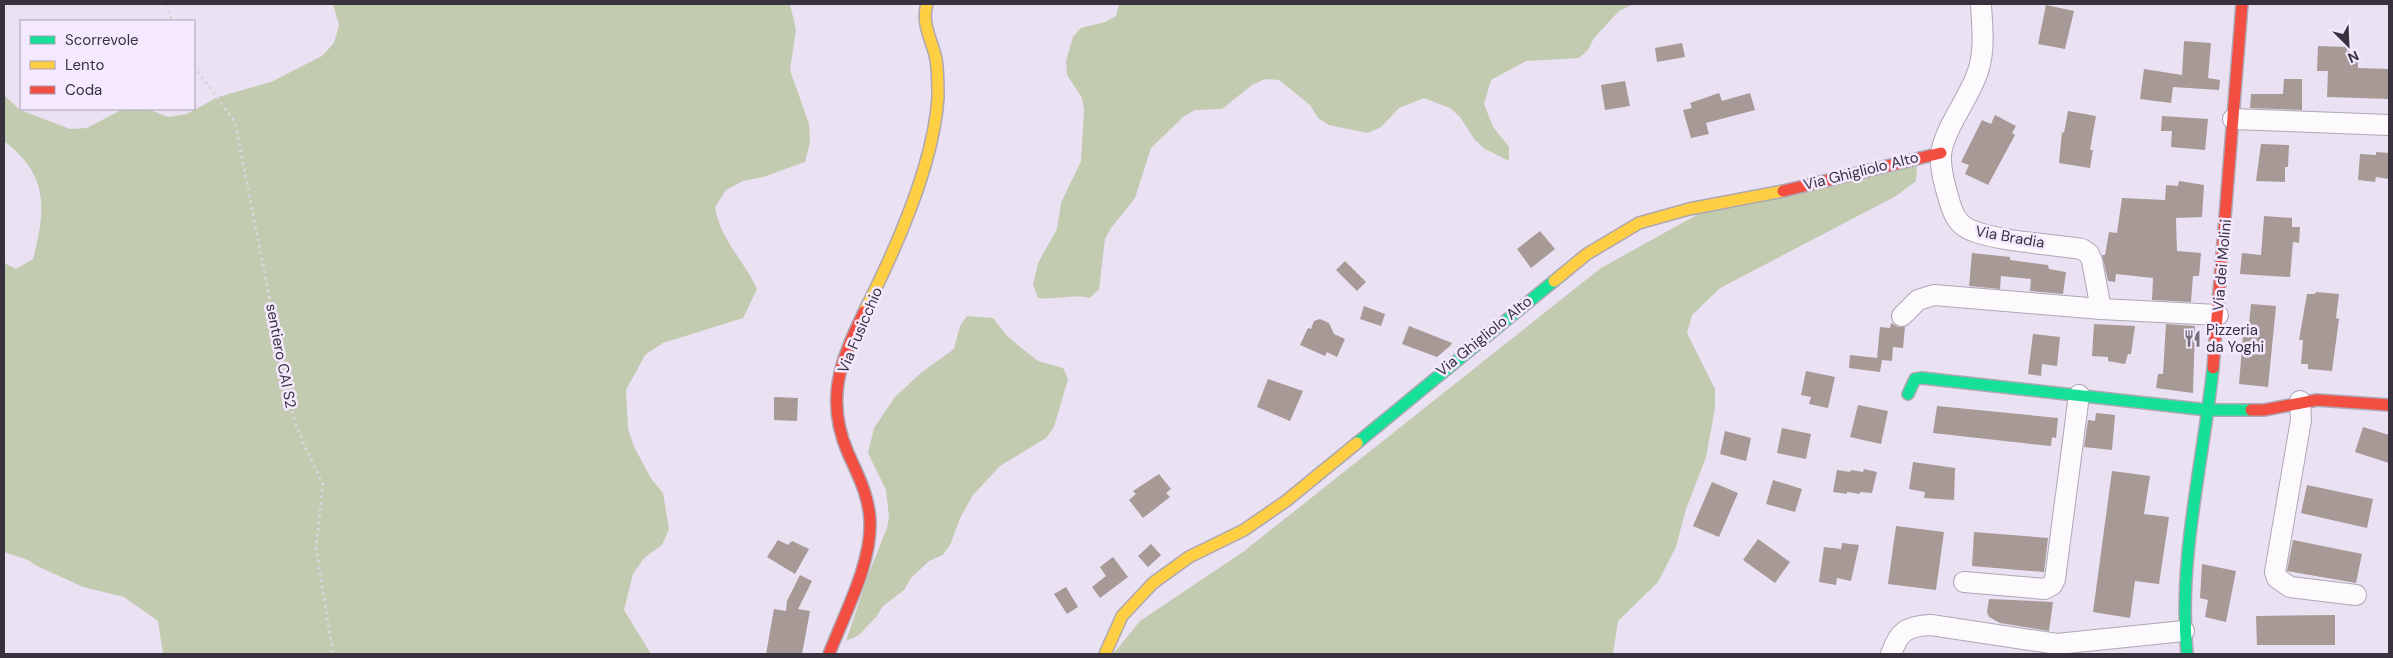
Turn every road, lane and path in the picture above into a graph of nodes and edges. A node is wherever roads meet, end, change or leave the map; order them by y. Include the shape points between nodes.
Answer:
1 (166, 4) edge
2 (927, 4) edge
3 (1981, 4) edge
4 (2242, 4) edge
5 (172, 20) edge
6 (195, 67) edge
7 (2234, 119) junction
8 (2389, 125) edge
9 (1941, 153) junction
10 (2101, 309) junction
11 (2218, 315) junction
12 (1902, 316) dead end
13 (1908, 394) dead end
14 (2079, 395) junction
15 (2300, 401) junction
16 (2389, 405) edge
17 (2208, 410) junction
18 (1964, 582) dead end
19 (2356, 595) dead end
20 (2184, 631) junction
21 (333, 654) edge
22 (829, 654) edge
23 (1105, 654) edge
24 (1891, 654) edge
25 (2187, 654) edge

1 - 5 path
2 - 22 street, Via Fusicchio via 927,30 937,64 937,108 932,134 888,266 851,344 836,392 837,425 869,507 870,542
3 - 9 street, Via Bradia via 1983,49 1979,70
4 - 7 street, Via dei Molini
6 - 21 path, sentiero CAI S2 via 235,122 292,413 323,485 316,547
7 - 8 street
7 - 11 street, Via dei Molini
9 - 10 street, Via Bradia via 1942,176 1960,225 1973,232 2082,249 2092,261
9 - 23 street, Via Ghigliolo Alto via 1766,196 1689,209 1640,223 1587,254 1292,496 1244,530 1189,557 1153,583 1122,616
10 - 11 street
10 - 12 street via 1934,295 1918,300
11 - 17 street, Via dei Molini
13 - 14 street via 1915,379 1922,378
14 - 17 street
14 - 18 street via 2052,586 2045,589
15 - 16 street
15 - 17 street via 2264,410
15 - 19 street via 2301,420 2275,572 2277,578 2290,588
17 - 20 street, Via dei Molini via 2189,529
20 - 24 street via 2057,644 1931,625 1914,626 1903,632
20 - 25 street, Via dei Molini

